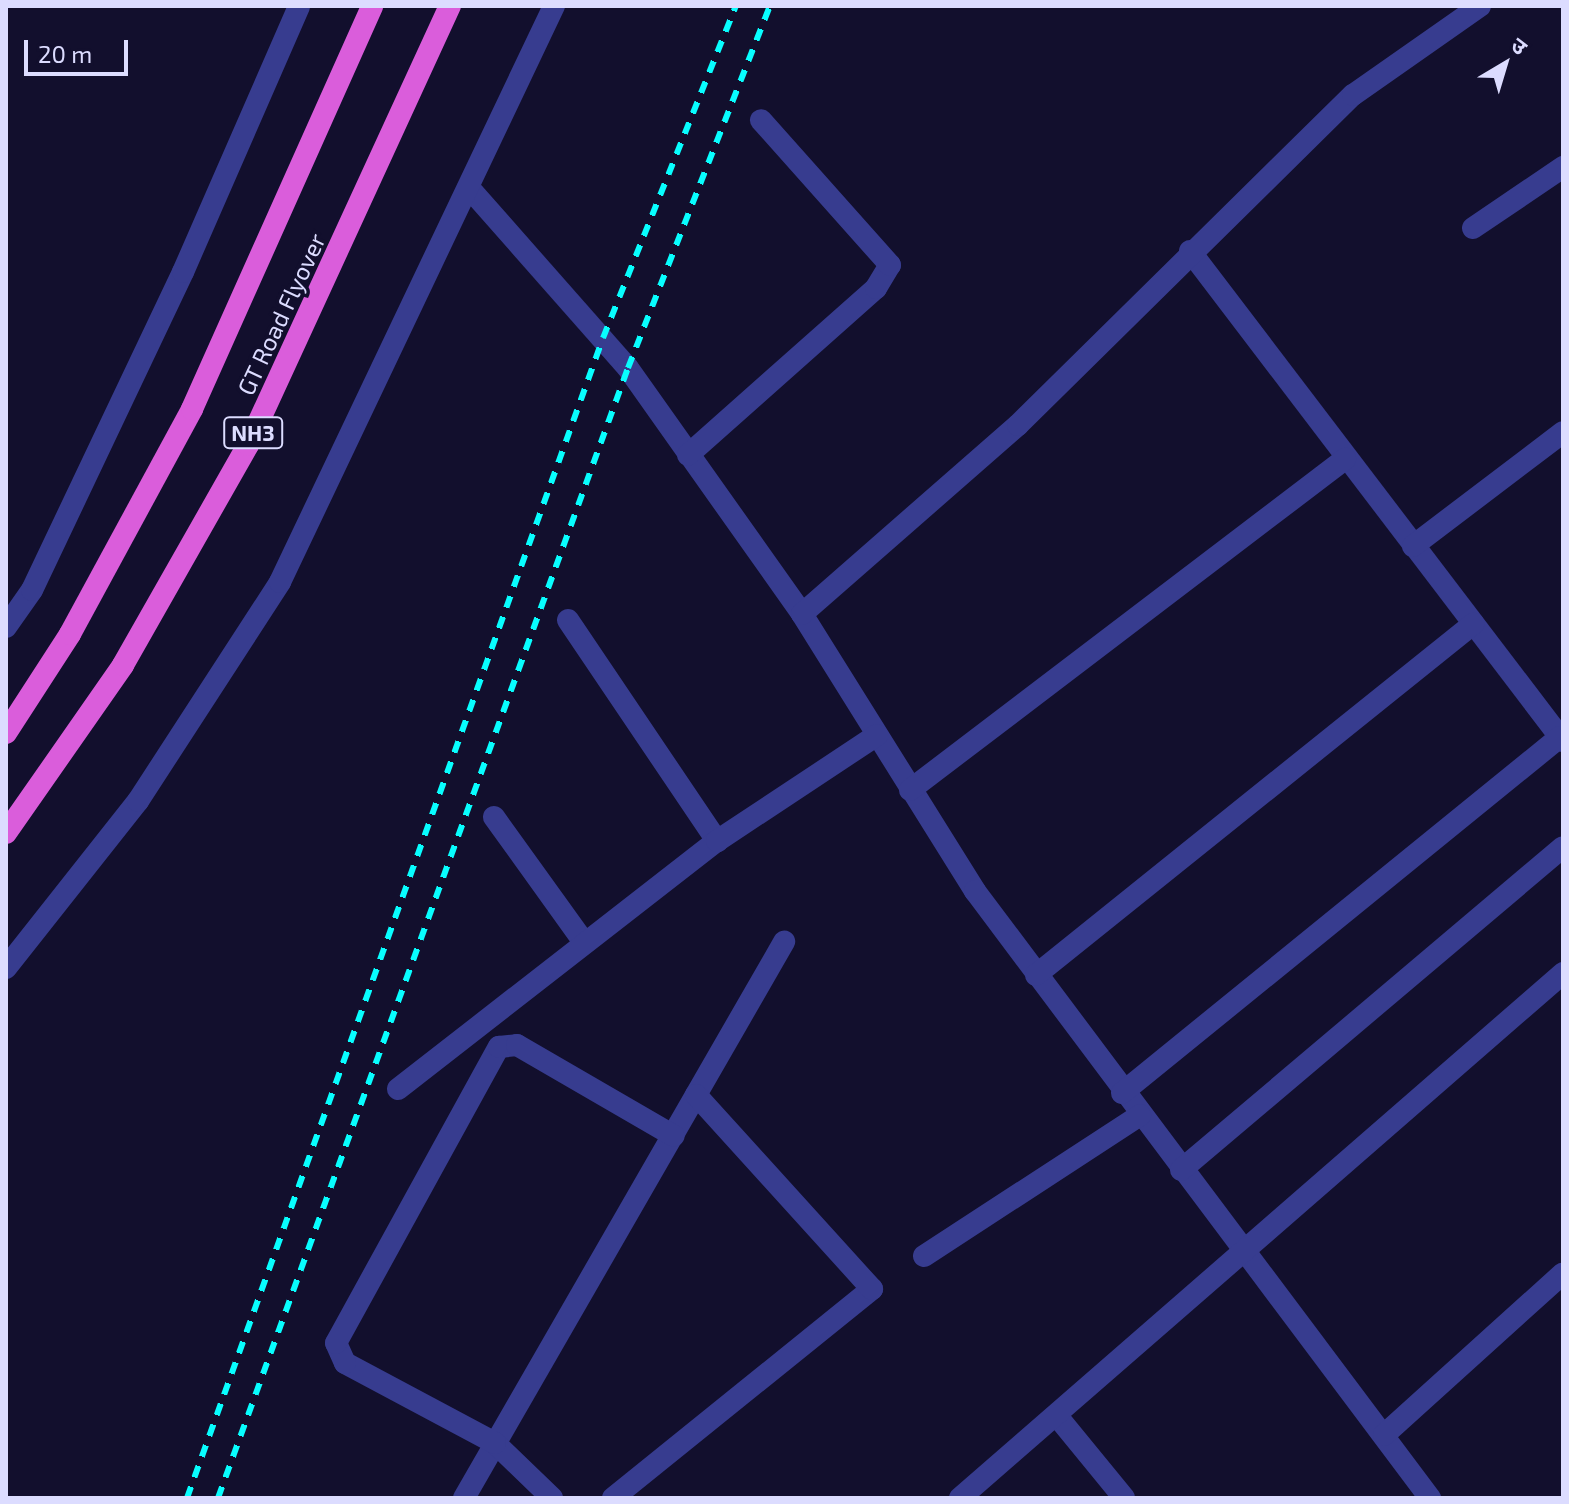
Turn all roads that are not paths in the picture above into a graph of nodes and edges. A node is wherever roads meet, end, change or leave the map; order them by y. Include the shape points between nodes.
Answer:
1 (299, 6) edge
2 (372, 6) edge
3 (450, 6) edge
4 (554, 6) edge
5 (1480, 6) edge
6 (761, 120) dead end
7 (1563, 167) edge
8 (471, 190) junction
9 (1473, 228) dead end
10 (1190, 251) junction
11 (1563, 432) edge
12 (688, 455) junction
13 (1345, 459) junction
14 (1413, 546) junction
15 (802, 614) junction
16 (568, 620) dead end
17 (1473, 624) junction
18 (6, 627) edge
19 (6, 733) edge
20 (877, 735) junction
21 (1562, 739) edge
22 (910, 790) junction
23 (494, 817) dead end
24 (6, 833) edge
25 (717, 841) junction
26 (1563, 847) edge
27 (583, 941) junction
28 (784, 942) dead end
29 (6, 968) edge
30 (1563, 973) edge
31 (1036, 975) junction
32 (398, 1089) dead end
33 (1122, 1093) junction
34 (696, 1095) junction
35 (1140, 1115) junction
36 (674, 1136) junction
37 (1181, 1170) junction
38 (1246, 1252) junction
39 (924, 1256) dead end
40 (1563, 1273) edge
41 (1057, 1416) junction
42 (1384, 1435) junction
43 (495, 1443) junction
44 (464, 1498) edge
45 (552, 1498) edge
46 (613, 1498) edge
47 (960, 1498) edge
48 (1124, 1498) edge
49 (1430, 1498) edge

1 - 18 street via 177,287 32,590
2 - 19 highway, GT Road Flyover / NH3 via 192,409 70,634
3 - 24 highway, GT Road Flyover / NH3 via 248,445 123,665
4 - 8 street
5 - 10 street via 1359,89
6 - 12 street via 890,265 876,288
7 - 9 street
8 - 12 street via 570,296
8 - 29 street via 280,582 138,801
10 - 13 street
10 - 15 street via 1018,425
11 - 14 street
12 - 15 street
13 - 14 street
13 - 22 street
14 - 17 street
15 - 20 street
16 - 25 street
17 - 21 street
17 - 31 street
20 - 22 street
20 - 25 street
21 - 33 street
22 - 31 street
23 - 27 street
25 - 27 street
26 - 37 street
27 - 32 street
28 - 34 street
30 - 38 street
31 - 33 street
33 - 35 street
34 - 36 street
34 - 46 street via 872,1289
35 - 37 street
35 - 39 street
36 - 43 street
36 - 43 street via 517,1045 499,1047 485,1066 335,1351 345,1363
37 - 38 street
38 - 41 street
38 - 42 street
40 - 42 street
41 - 47 street
41 - 48 street
42 - 49 street
43 - 44 street
43 - 45 street

